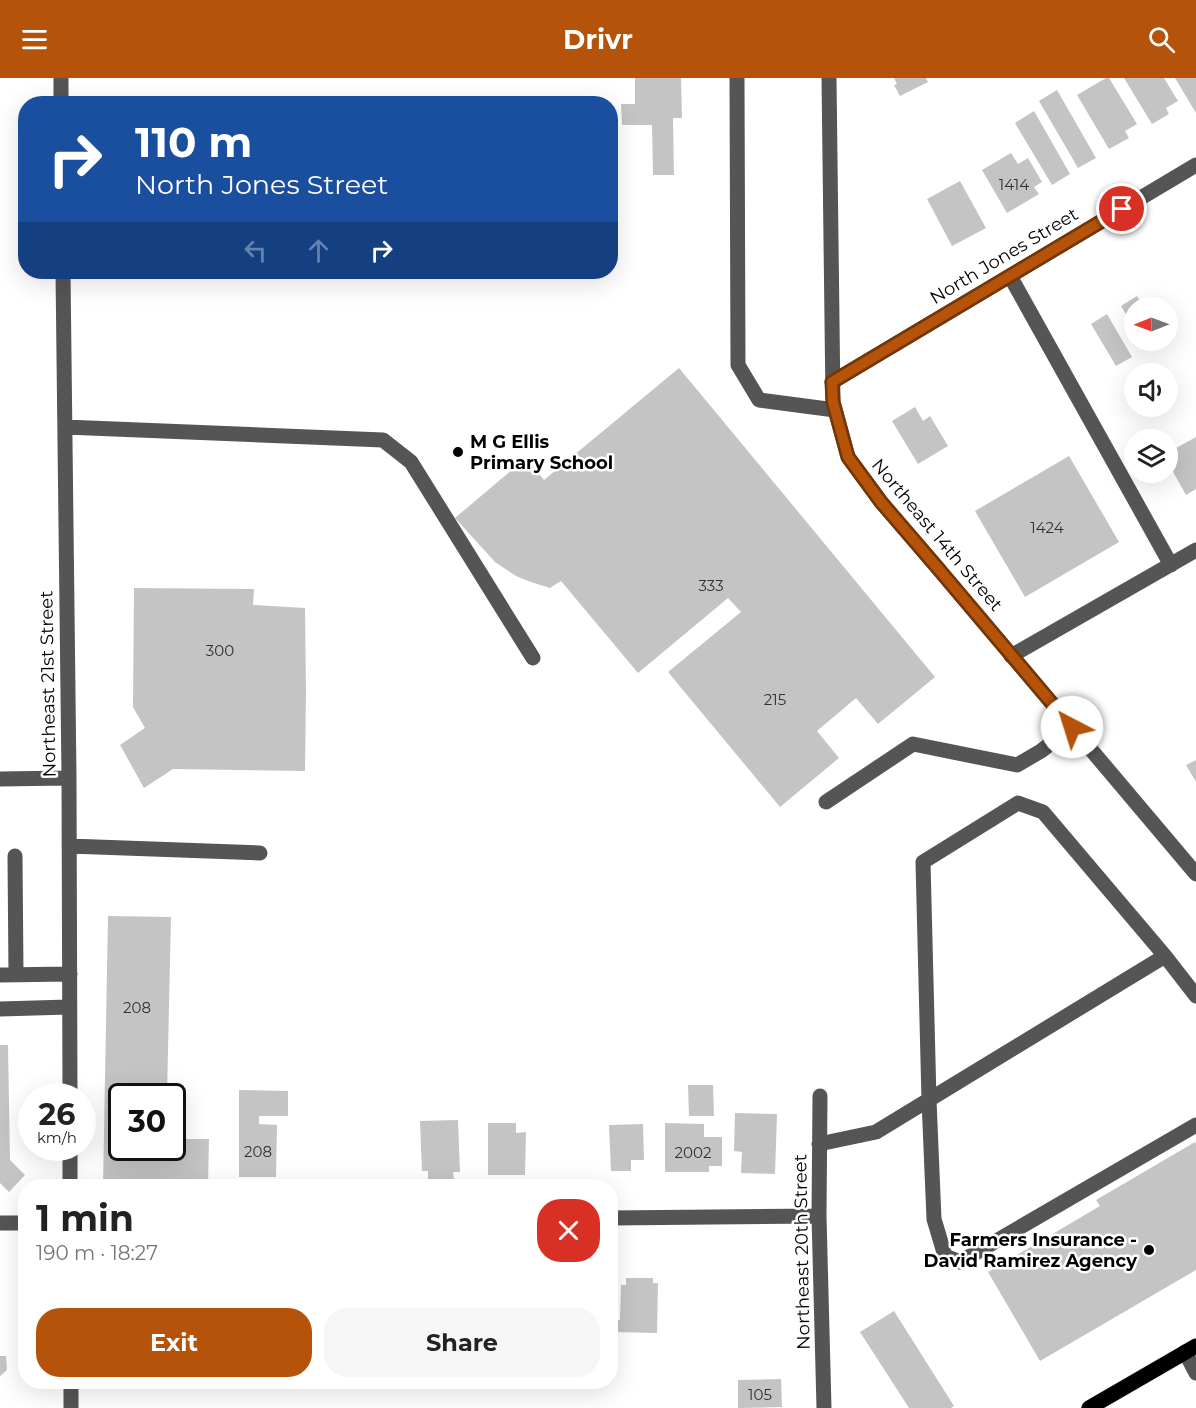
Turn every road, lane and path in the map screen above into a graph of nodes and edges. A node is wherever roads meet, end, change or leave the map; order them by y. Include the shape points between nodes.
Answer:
1 (61, 78) edge
2 (737, 78) edge
3 (829, 78) edge
4 (61, 96) edge
5 (1196, 165) edge
6 (1010, 276) junction
7 (63, 279) edge
8 (832, 382) junction
9 (835, 410) junction
10 (65, 427) junction
11 (1196, 550) edge
12 (1171, 565) junction
13 (1011, 656) junction
14 (533, 658) dead end
15 (1072, 727) junction
16 (69, 778) junction
17 (0, 779) edge
18 (826, 802) dead end
19 (69, 846) junction
20 (260, 853) dead end
21 (15, 856) dead end
22 (1196, 874) edge
23 (1165, 956) junction
24 (70, 974) junction
25 (0, 975) edge
26 (16, 975) junction
27 (1196, 996) edge
28 (69, 1007) junction
29 (0, 1009) edge
30 (70, 1083) edge
31 (820, 1096) dead end
32 (929, 1100) junction
33 (1196, 1125) edge
34 (819, 1144) junction
35 (70, 1161) edge
36 (70, 1179) edge
37 (819, 1216) junction
38 (618, 1218) edge
39 (0, 1223) edge
40 (18, 1223) edge
41 (1190, 1349) edge
42 (1196, 1373) edge
43 (71, 1389) edge
44 (71, 1408) edge
45 (824, 1408) edge
46 (1089, 1408) edge

1 - 4 street
2 - 9 street via 738,365 759,400
3 - 8 street, Northeast 14th Street
5 - 6 street, North Jones Street
6 - 8 street, North Jones Street
6 - 12 street
7 - 10 street, Northeast 21st Street
8 - 9 street, Northeast 14th Street
9 - 13 street, Northeast 14th Street via 848,457
10 - 14 street via 383,440 411,462
10 - 16 street, Northeast 21st Street
11 - 12 street
12 - 13 street
13 - 15 street, Northeast 14th Street
15 - 18 street via 1017,765 913,744
15 - 22 street, Northeast 14th Street
16 - 17 street
16 - 19 street, Northeast 21st Street
19 - 20 street
19 - 24 street, Northeast 21st Street
21 - 26 street
23 - 27 street
23 - 32 street
23 - 32 street via 1043,812 1018,802 924,862
24 - 26 street
24 - 28 street, Northeast 21st Street
25 - 26 street
28 - 29 street
28 - 30 street, Northeast 21st Street
31 - 34 street, Northeast 20th Street
32 - 33 street via 934,1219 945,1256 960,1262
32 - 34 street via 876,1132
34 - 37 street, Northeast 20th Street
35 - 36 street
37 - 38 street
37 - 45 street, Northeast 20th Street
39 - 40 street
41 - 42 street
41 - 46 main road
43 - 44 street

